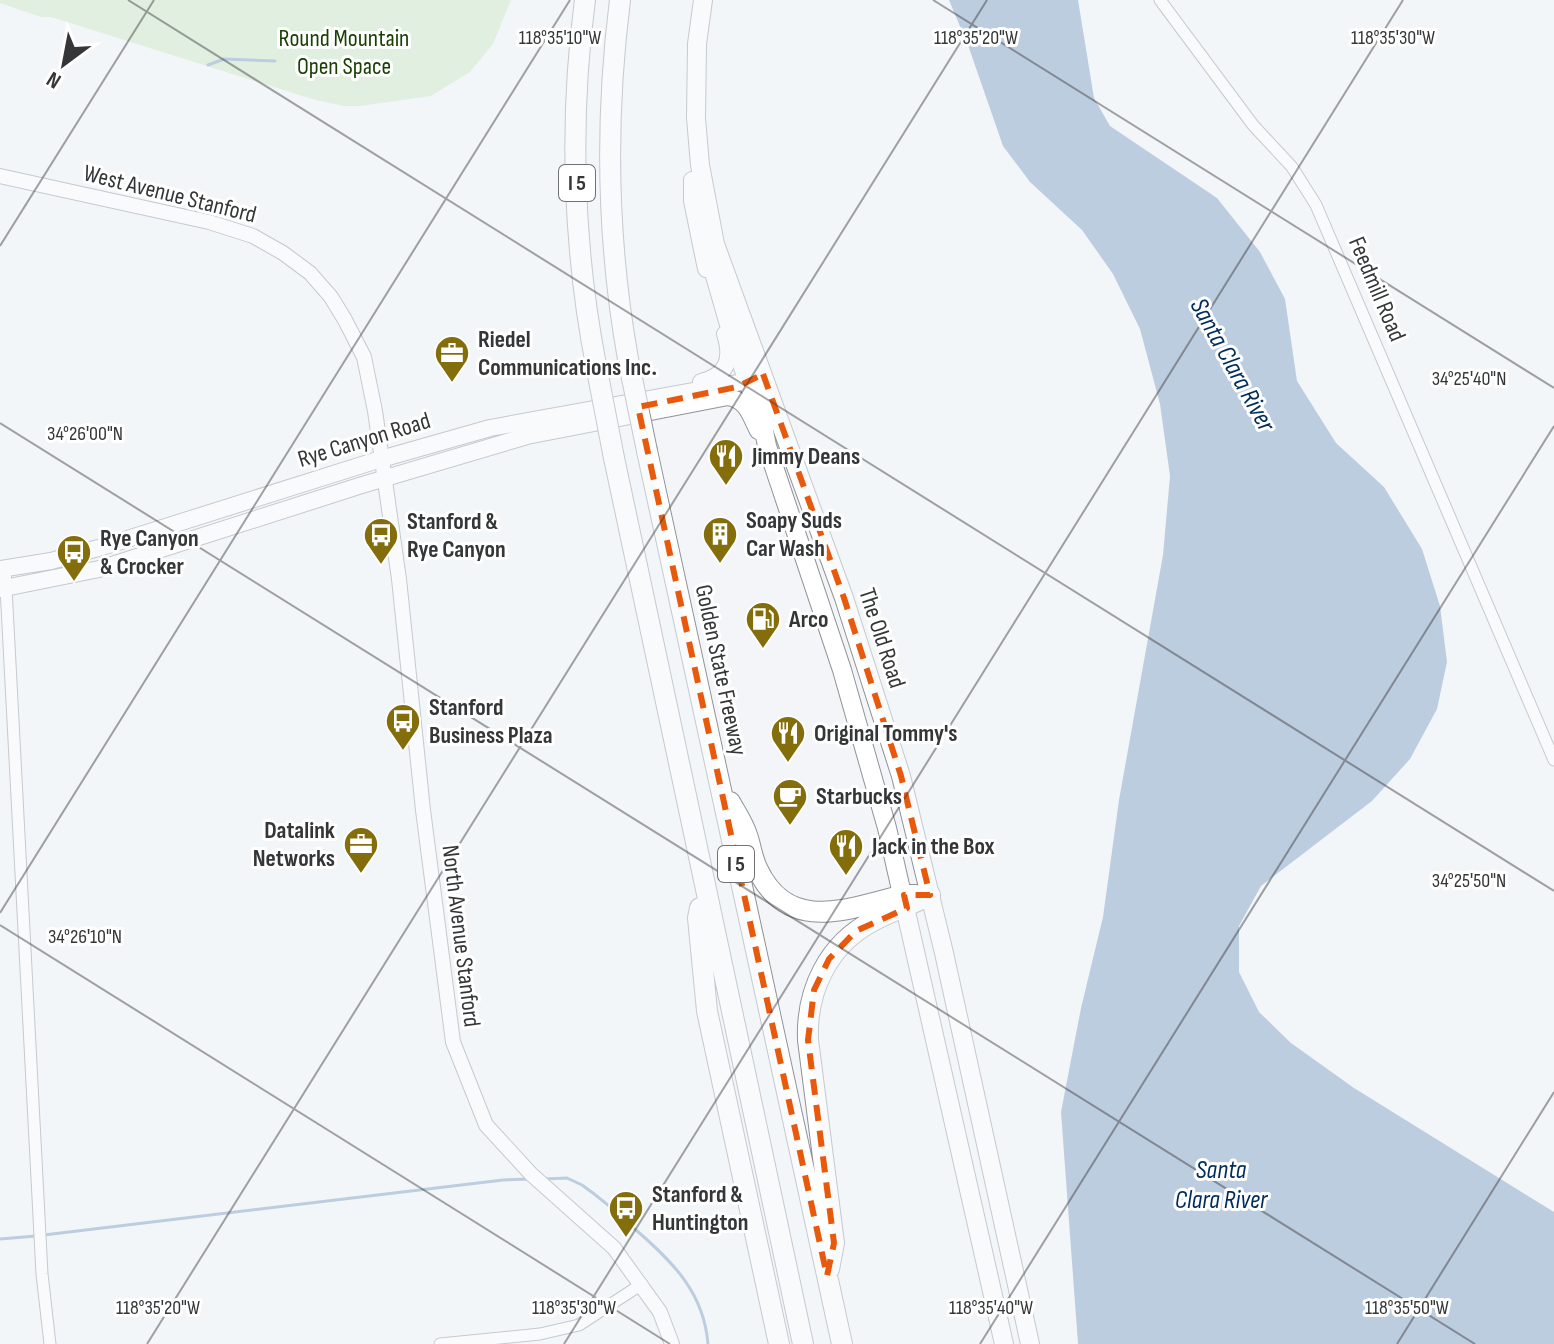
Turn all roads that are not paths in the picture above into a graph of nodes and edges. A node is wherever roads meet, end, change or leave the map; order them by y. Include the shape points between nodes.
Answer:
1 (585, 0) edge
2 (620, 0) edge
3 (1160, 0) edge
4 (698, 5) edge
5 (0, 176) edge
6 (692, 180) junction
7 (703, 233) joint
8 (755, 377) junction
9 (569, 414) junction
10 (518, 439) junction
11 (767, 446) junction
12 (381, 459) junction
13 (384, 479) junction
14 (3, 569) edge
15 (3, 589) edge
16 (815, 592) junction
17 (866, 668) junction
18 (842, 670) junction
19 (890, 742) junction
20 (1554, 760) edge
21 (717, 777) junction
22 (704, 888) junction
23 (930, 895) junction
24 (906, 901) junction
25 (827, 1276) junction
26 (642, 1284) junction
27 (50, 1344) edge
28 (440, 1344) edge
29 (672, 1344) edge
30 (779, 1344) edge
31 (803, 1344) edge
32 (842, 1344) edge
33 (1004, 1344) edge
34 (1030, 1344) edge

1 - 22 highway, I 5, bridge via 576,85 585,291 614,458
2 - 21 highway, Golden State Freeway / I 5, bridge via 610,161 616,270 628,359
3 - 20 street, Feedmill Road via 1316,205
4 - 6 main road, The Old Road via 687,57
4 - 8 main road, The Old Road via 700,165 715,244
5 - 12 street, West Avenue Stanford via 223,225 290,258 327,291 356,340 371,384
6 - 7 main road, The Old Road
6 - 9 main road via 706,270 727,342 725,369 711,380
7 - 8 main road, The Old Road via 720,297
8 - 9 main road, Rye Canyon Road
8 - 10 main road, Rye Canyon Road via 737,387 526,430
8 - 11 main road, The Old Road
8 - 17 main road, The Old Road via 844,598
9 - 12 main road, Rye Canyon Road via 490,428
10 - 11 main road, Rye Canyon Road via 734,398 747,408
10 - 13 main road, Rye Canyon Road
11 - 16 main road, The Old Road
12 - 13 street, North Avenue Stanford
12 - 14 main road, Rye Canyon Road via 102,547
13 - 15 main road, Rye Canyon Road via 99,569
13 - 26 street, North Avenue Stanford via 453,1042 486,1125 531,1174 614,1248
14 - 15 street
15 - 27 street
16 - 17 main road via 832,602 853,661
16 - 18 main road, The Old Road
17 - 19 main road, The Old Road
18 - 19 main road via 860,680 872,722 879,736
18 - 24 main road, The Old Road
19 - 23 main road, The Old Road
21 - 24 highway via 746,833 758,871 788,905 829,913
21 - 25 highway, Golden State Freeway / I 5
22 - 30 highway via 698,918 707,1011
22 - 31 highway, I 5
23 - 24 highway
23 - 34 main road, The Old Road
24 - 25 highway via 841,944 820,974 809,1008 811,1067 834,1243
24 - 33 main road, The Old Road
25 - 32 highway, Golden State Freeway / I 5
26 - 28 street via 579,1325
26 - 29 street, North Avenue Stanford

